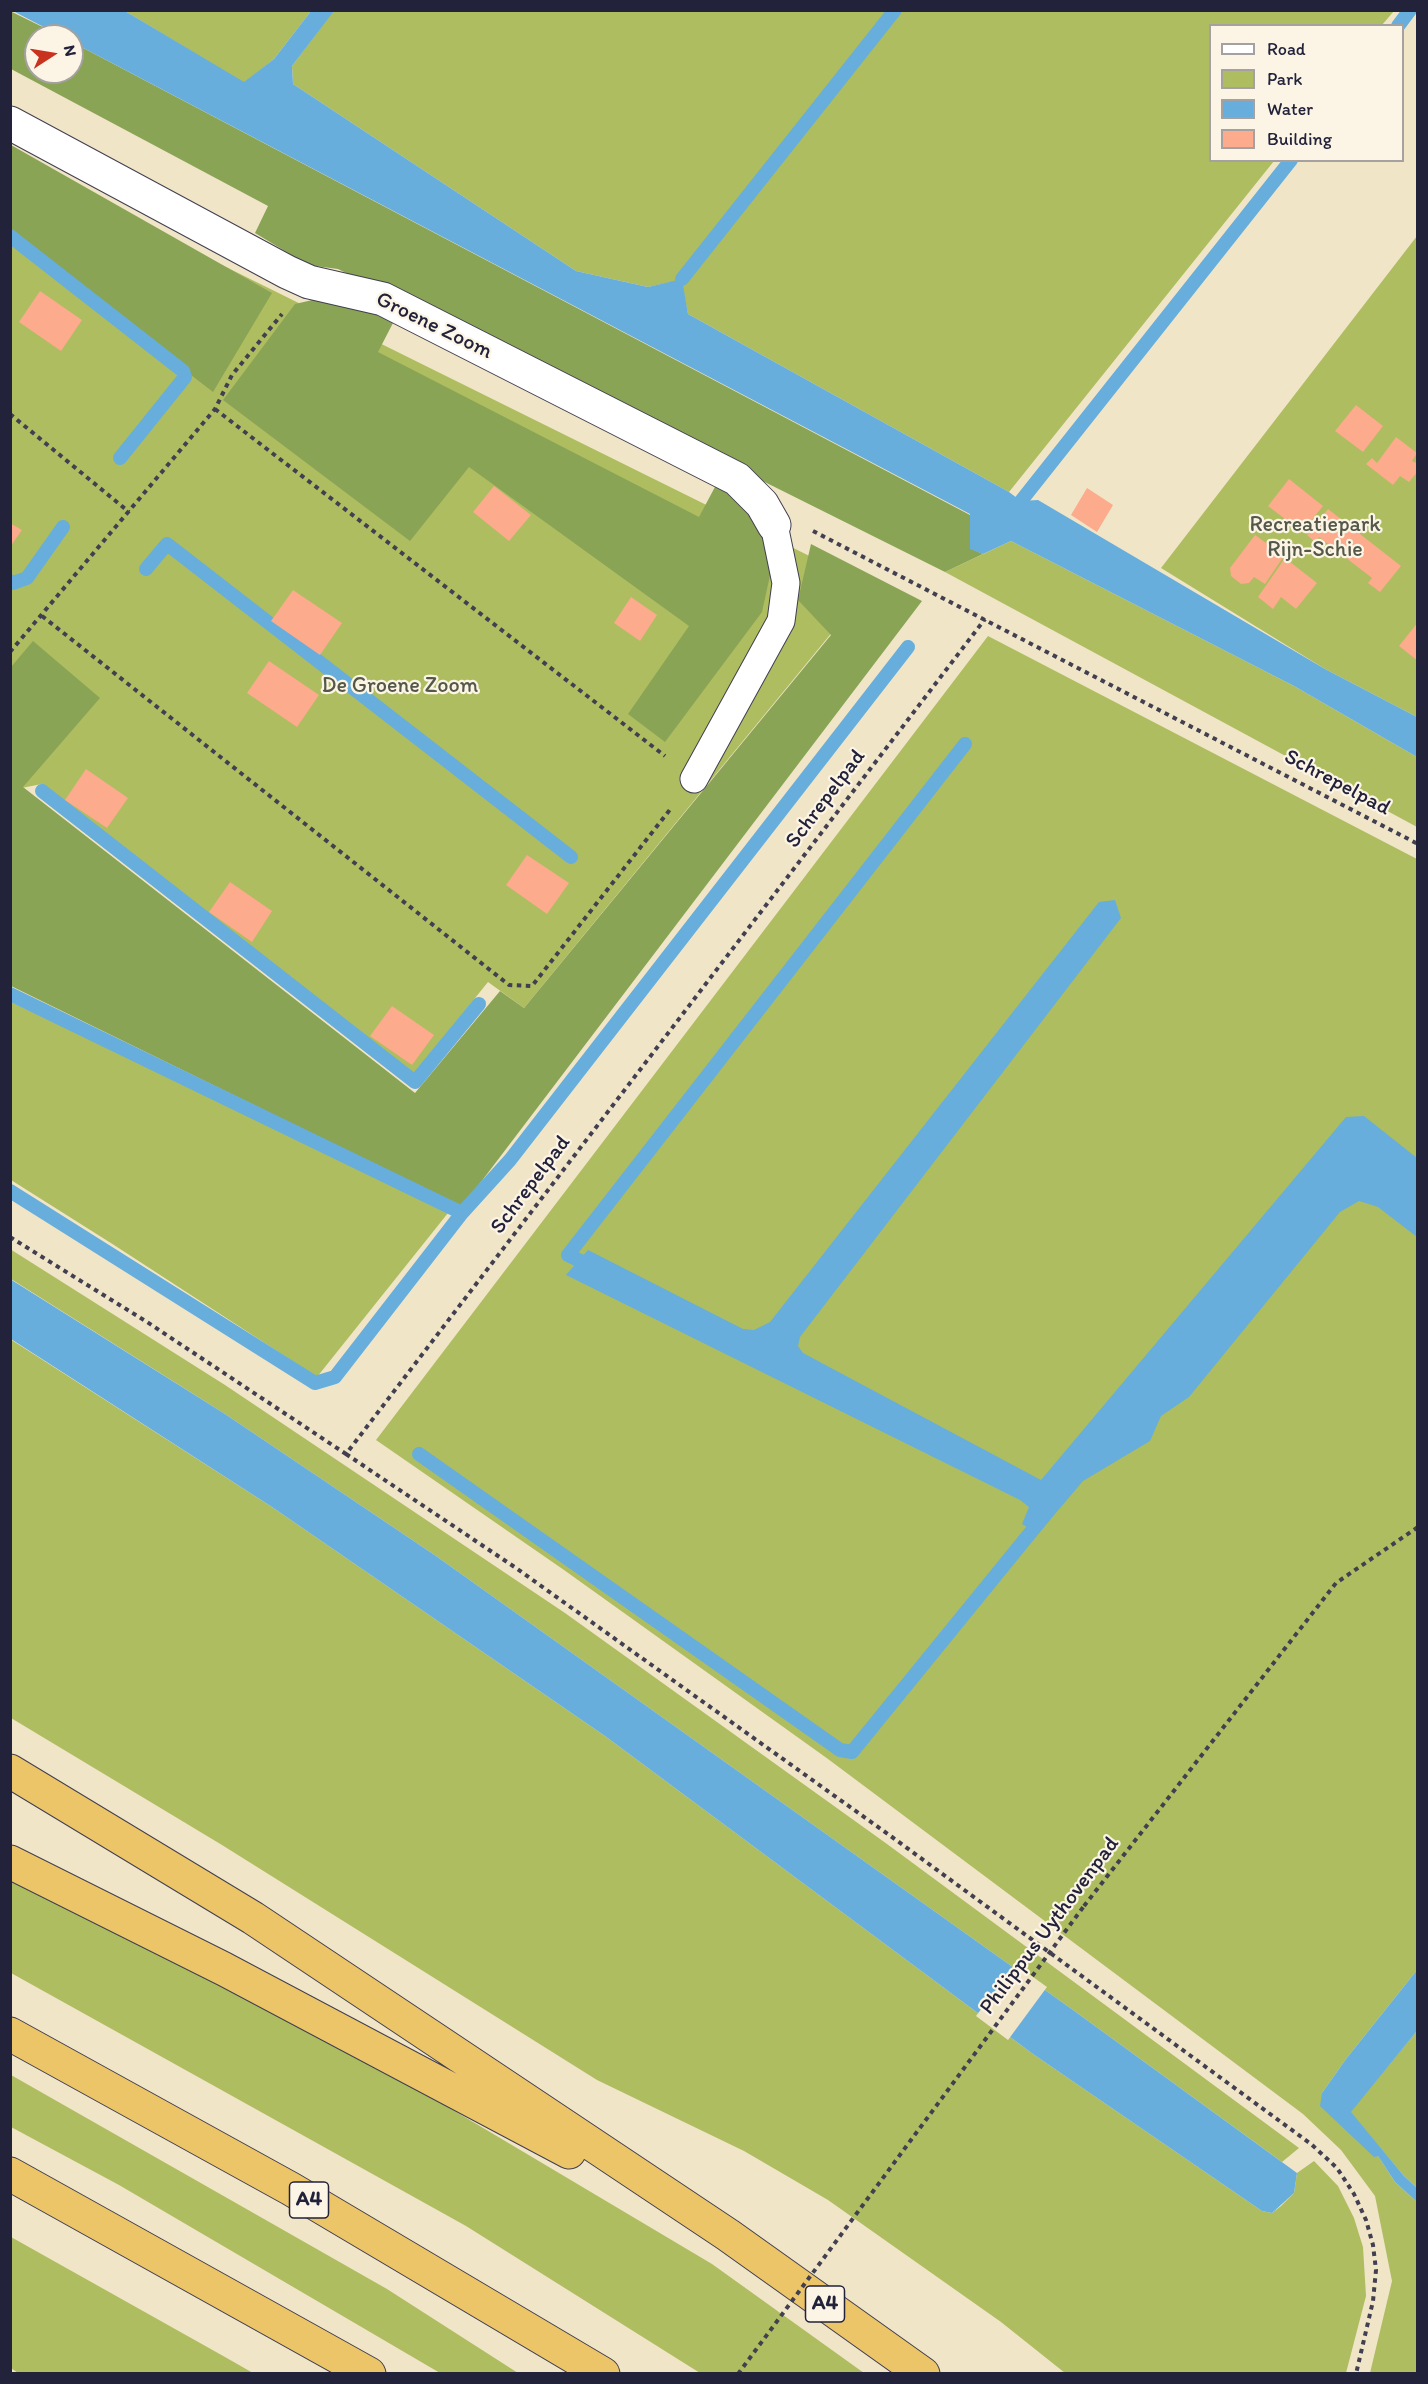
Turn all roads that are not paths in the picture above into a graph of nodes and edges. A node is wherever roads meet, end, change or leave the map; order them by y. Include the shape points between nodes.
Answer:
1 (10, 123) edge
2 (774, 525) joint
3 (694, 779) road end
4 (10, 1771) edge
5 (10, 1862) edge
6 (10, 2034) edge
7 (10, 2174) edge
8 (728, 2235) junction
9 (369, 2373) edge
10 (603, 2373) edge
11 (923, 2373) edge

1 - 2 street, Groene Zoom via 273,265 309,282 383,299 737,479 762,504
2 - 3 street via 786,583 781,621
4 - 8 highway, A4 via 253,1918
5 - 8 highway, A4 via 224,1969
6 - 10 highway, A4 via 291,2189
7 - 9 highway
8 - 11 highway, A4

